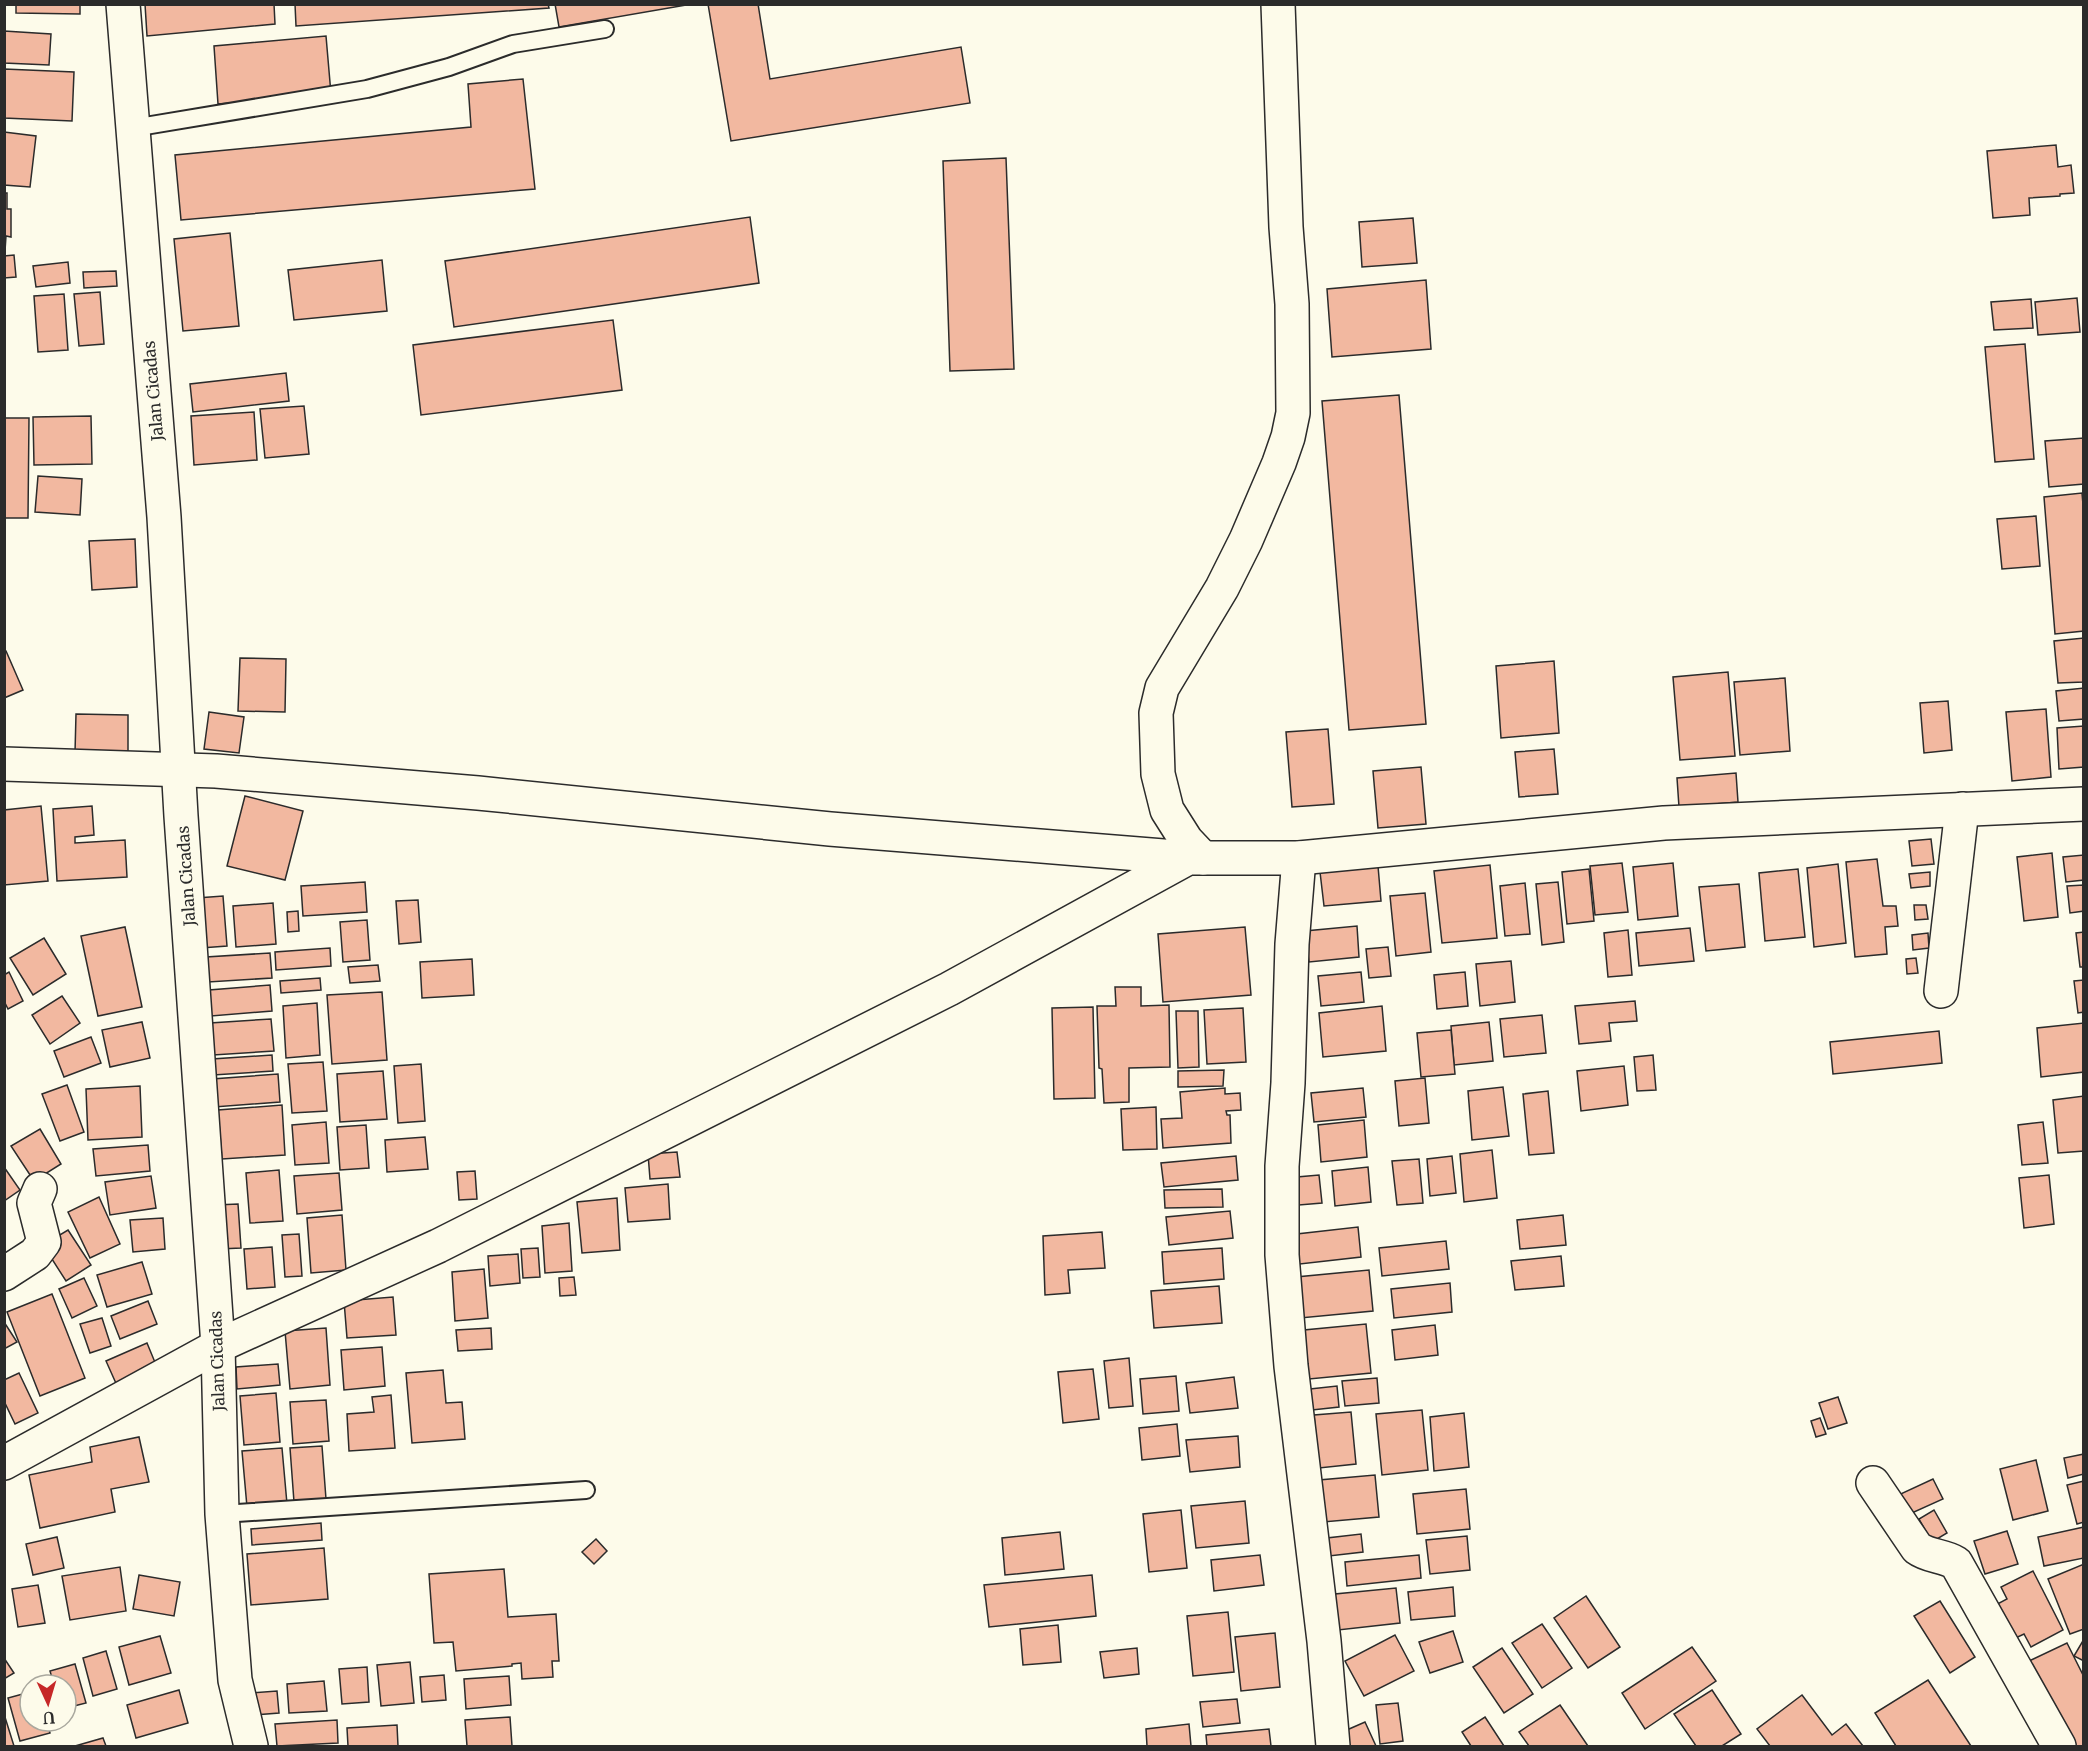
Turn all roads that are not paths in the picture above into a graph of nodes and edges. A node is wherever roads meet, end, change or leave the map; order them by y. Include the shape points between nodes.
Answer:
1 (123, 4) edge
2 (1278, 4) edge
3 (605, 29) dead end
4 (133, 128) junction
5 (4, 764) edge
6 (179, 771) junction
7 (2084, 804) edge
8 (1962, 809) junction
9 (1195, 858) junction
10 (1299, 858) junction
11 (1941, 991) dead end
12 (40, 1189) dead end
13 (4, 1274) edge
14 (218, 1346) junction
15 (8, 1452) edge
16 (1873, 1483) dead end
17 (586, 1490) dead end
18 (222, 1514) junction
19 (251, 1746) edge
20 (1333, 1746) edge
21 (2059, 1746) edge

1 - 4 street, Jalan Cicadas
2 - 9 street via 1293,413 1279,464 1246,540 1162,688 1156,713 1158,774 1167,810
3 - 4 lane via 513,44 449,68 367,89
4 - 6 street, Jalan Cicadas via 164,517
5 - 6 street
6 - 9 street via 466,792 830,829
6 - 14 street, Jalan Cicadas
7 - 8 street
8 - 10 street via 1664,823
8 - 11 street
9 - 10 street
9 - 14 street via 949,989 438,1246
10 - 20 street via 1282,1166 1282,1256 1290,1366
12 - 13 street via 34,1203 44,1242 34,1254
14 - 15 street
14 - 18 street, Jalan Cicadas
16 - 21 street via 1917,1548 1956,1563
17 - 18 lane
18 - 19 street, Jalan Cicadas via 235,1680

